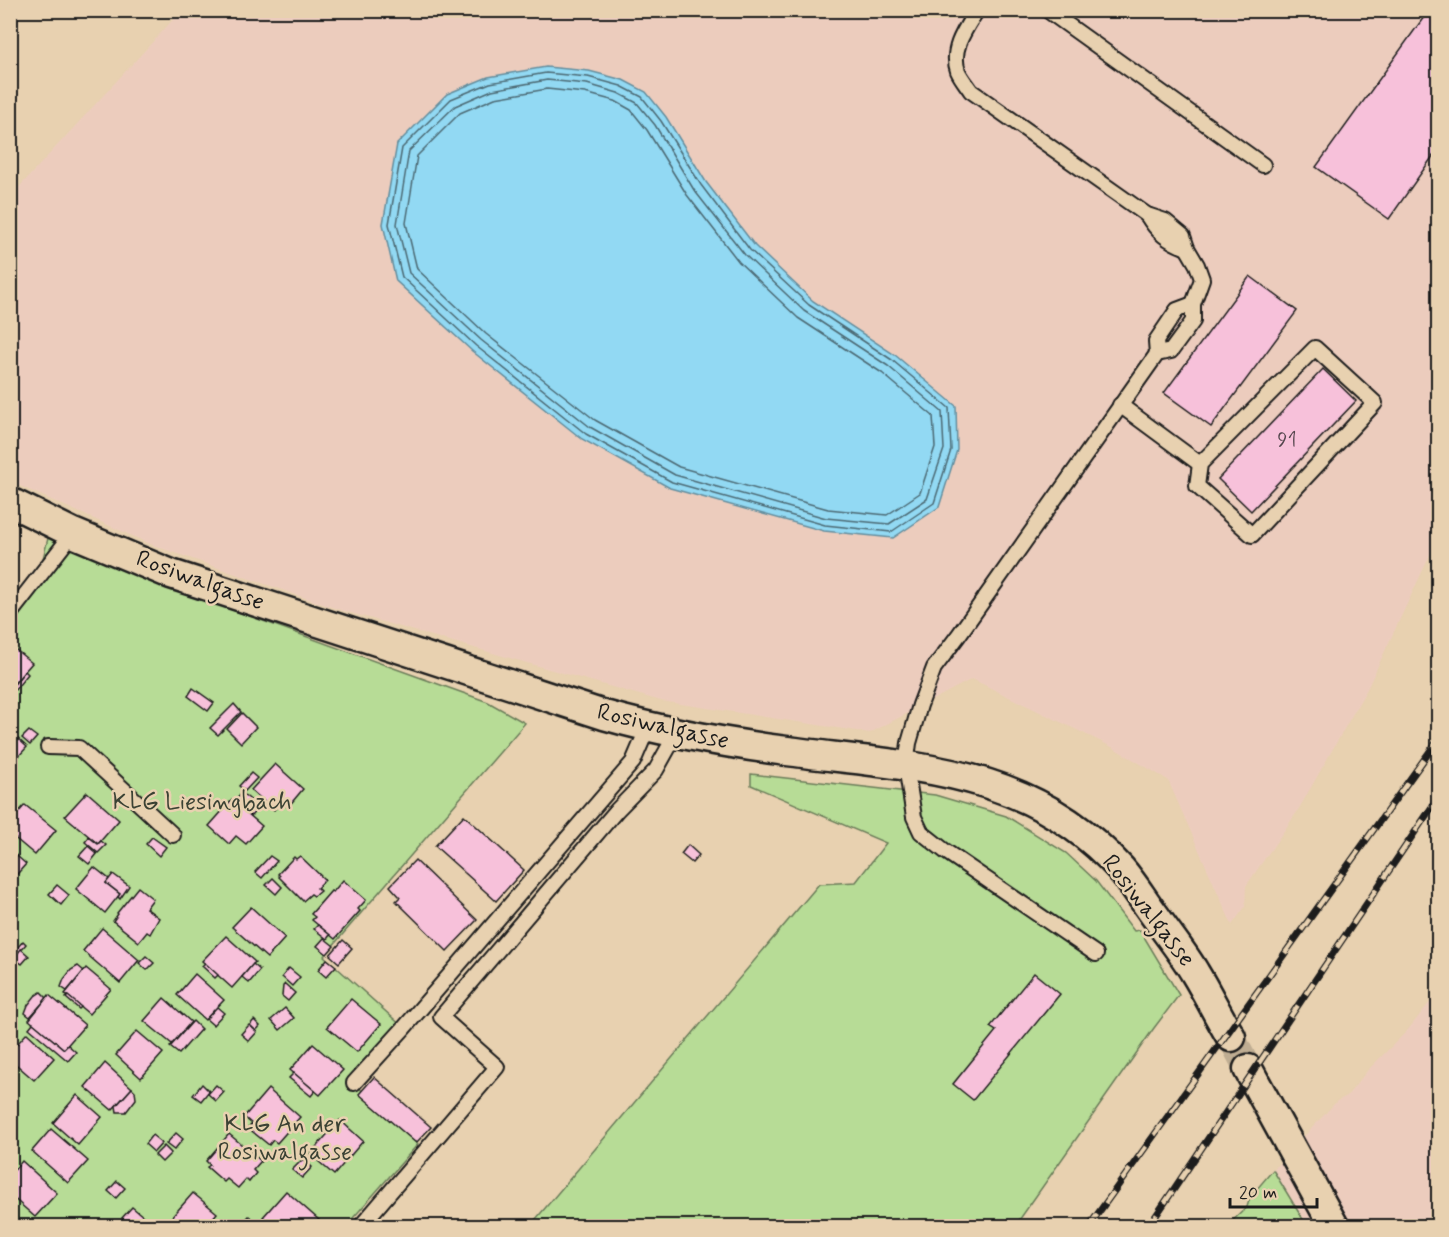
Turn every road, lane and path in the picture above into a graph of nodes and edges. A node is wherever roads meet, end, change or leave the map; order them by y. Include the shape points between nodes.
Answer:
1 (977, 10) edge
2 (1047, 10) edge
3 (1263, 165) dead end
4 (1120, 405) junction
5 (1200, 464) junction
6 (10, 502) edge
7 (73, 533) junction
8 (10, 614) edge
9 (648, 727) junction
10 (676, 734) junction
11 (48, 747) dead end
12 (906, 766) junction
13 (174, 836) dead end
14 (1096, 954) dead end
15 (1231, 1037) tunnel mouth
16 (1248, 1069) tunnel mouth
17 (354, 1083) dead end
18 (361, 1227) edge
19 (1334, 1227) edge

1 - 4 lane via 955,57 958,72 971,91 1147,215 1156,230 1187,248 1197,265 1202,279 1193,304 1177,310 1156,341 1157,354
2 - 3 lane
4 - 5 lane
4 - 12 lane via 934,668 914,724
5 - 5 lane via 1197,486 1252,535 1375,403 1315,348
6 - 7 street, Rosiwalgasse
7 - 8 lane
7 - 9 street, Rosiwalgasse via 217,590
9 - 10 street, Rosiwalgasse
9 - 17 lane via 633,762
10 - 12 street, Rosiwalgasse
10 - 18 lane via 656,770 617,810 441,1017 497,1068
11 - 13 lane via 79,748
12 - 14 lane via 914,817 921,832
12 - 15 street, Rosiwalgasse via 989,783 1025,797 1096,845 1121,870 1195,972
16 - 19 street

